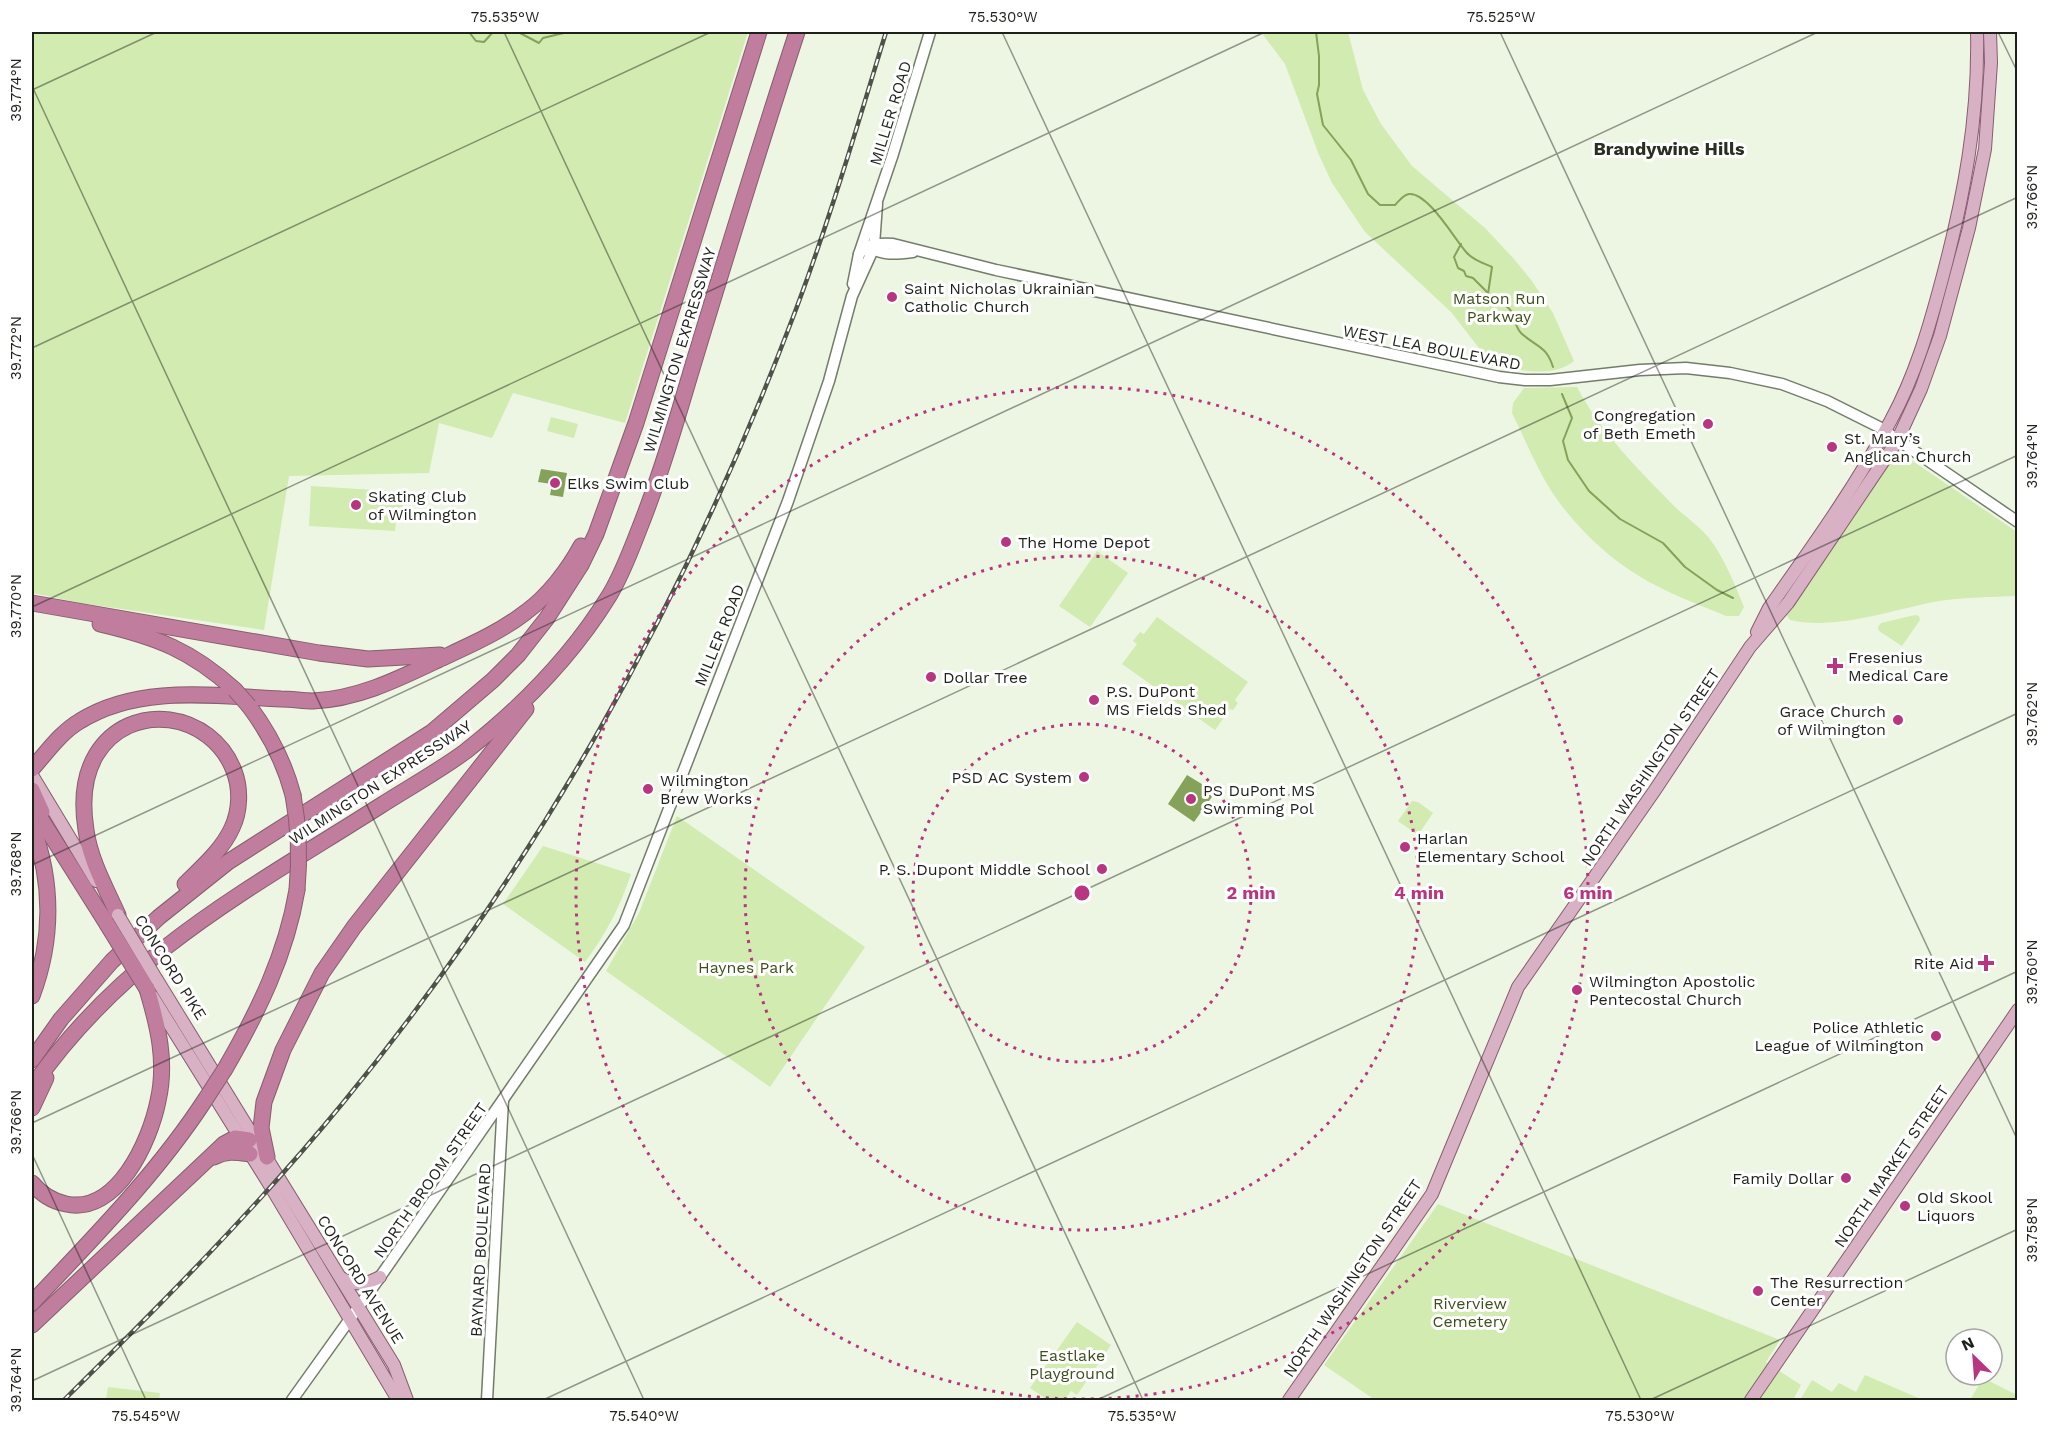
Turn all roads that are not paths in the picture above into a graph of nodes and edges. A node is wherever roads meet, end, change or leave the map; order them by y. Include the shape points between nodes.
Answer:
1 (759, 32) edge
2 (797, 32) edge
3 (930, 32) edge
4 (1977, 32) edge
5 (1990, 32) edge
6 (877, 204) junction
7 (875, 221) junction
8 (870, 245) junction
9 (898, 250) junction
10 (865, 270) junction
11 (852, 296) junction
12 (636, 423) junction
13 (1884, 431) junction
14 (1897, 441) junction
15 (2018, 522) edge
16 (32, 603) edge
17 (32, 609) edge
18 (1750, 647) junction
19 (452, 654) junction
20 (564, 660) junction
21 (32, 769) edge
22 (32, 776) edge
23 (32, 790) edge
24 (32, 805) edge
25 (32, 825) edge
26 (61, 850) junction
27 (112, 920) junction
28 (591, 975) joint
29 (152, 984) junction
30 (120, 985) junction
31 (32, 996) edge
32 (79, 999) junction
33 (2018, 1010) edge
34 (32, 1060) edge
35 (32, 1087) edge
36 (503, 1100) junction
37 (32, 1108) edge
38 (246, 1144) junction
39 (267, 1157) junction
40 (275, 1182) junction
41 (32, 1183) edge
42 (340, 1278) junction
43 (380, 1278) junction
44 (32, 1303) edge
45 (359, 1308) junction
46 (349, 1320) junction
47 (32, 1325) edge
48 (292, 1401) edge
49 (398, 1401) edge
50 (407, 1401) edge
51 (488, 1401) edge
52 (1289, 1401) edge
53 (1751, 1401) edge

1 - 12 highway, WILMINGTON EXPRESSWAY
2 - 20 highway, WILMINGTON EXPRESSWAY via 649,504 610,594
3 - 6 street, MILLER ROAD
4 - 13 main road, NORTH WASHINGTON STREET via 1975,113 1954,235 1925,340
5 - 14 main road, NORTH WASHINGTON STREET via 1984,149 1969,228 1940,336
6 - 7 street, MILLER ROAD
6 - 8 street, MILLER ROAD
7 - 8 street, MILLER ROAD
7 - 9 street via 883,237
8 - 9 street, WEST LEA BOULEVARD via 884,253
8 - 10 street, MILLER ROAD
8 - 11 street, MILLER ROAD via 859,254
9 - 10 street
9 - 13 street, WEST LEA BOULEVARD via 1498,377 1550,380 1668,368 1750,376 1819,397
10 - 11 street, MILLER ROAD
11 - 28 street, MILLER ROAD via 829,381 788,501 628,917
12 - 19 highway via 621,447 594,520 552,588 499,631
12 - 32 highway, WILMINGTON EXPRESSWAY via 581,565 518,655 432,732 207,877 141,933
13 - 14 street, WEST LEA BOULEVARD
13 - 18 main road, NORTH WASHINGTON STREET via 1863,471 1769,608
14 - 15 street, WEST LEA BOULEVARD
14 - 18 main road, NORTH WASHINGTON STREET via 1788,603
16 - 19 highway via 368,659
17 - 44 highway, bridge via 131,632 174,647 206,665 235,690 274,743 286,770 299,840 297,890 289,927 273,976 225,1069 170,1151
18 - 52 main road, NORTH WASHINGTON STREET via 1518,987 1432,1194
19 - 21 highway via 376,688 343,697 312,701 174,695 132,700 80,721
20 - 30 highway, WILMINGTON EXPRESSWAY via 464,753 198,922
20 - 39 highway via 322,973 298,1016 264,1102 261,1128
22 - 27 main road, CONCORD PIKE
23 - 26 highway
24 - 26 highway, CONCORD PIKE
25 - 31 highway via 46,877 48,915 45,951
26 - 27 highway, CONCORD PIKE
27 - 29 highway, CONCORD PIKE, bridge
27 - 32 highway via 87,840 84,796 89,770 102,746 129,726 160,719 202,730 222,748 233,767 239,795 232,828 218,850 136,930
28 - 36 street, NORTH BROOM STREET
29 - 38 main road, CONCORD PIKE via 196,1068
29 - 39 main road, CONCORD PIKE
29 - 41 highway via 162,1070 156,1109 136,1159 116,1185 93,1202 73,1205 53,1200
30 - 35 highway, WILMINGTON EXPRESSWAY via 79,1026
30 - 37 highway via 47,1074
32 - 34 highway, WILMINGTON EXPRESSWAY
33 - 53 main road, NORTH MARKET STREET
36 - 43 street, NORTH BROOM STREET
36 - 51 street, BAYNARD BOULEVARD
38 - 40 main road, CONCORD PIKE
38 - 45 main road via 345,1300
38 - 47 highway via 235,1138 224,1144
39 - 40 main road, CONCORD PIKE
40 - 42 main road, CONCORD AVENUE
40 - 46 main road, CONCORD AVENUE
42 - 43 main road via 360,1285
42 - 45 main road, CONCORD AVENUE
43 - 45 street, NORTH BROOM STREET
45 - 46 street, NORTH BROOM STREET
45 - 50 main road, CONCORD AVENUE via 394,1365
46 - 48 street, NORTH BROOM STREET
46 - 49 main road, CONCORD AVENUE

